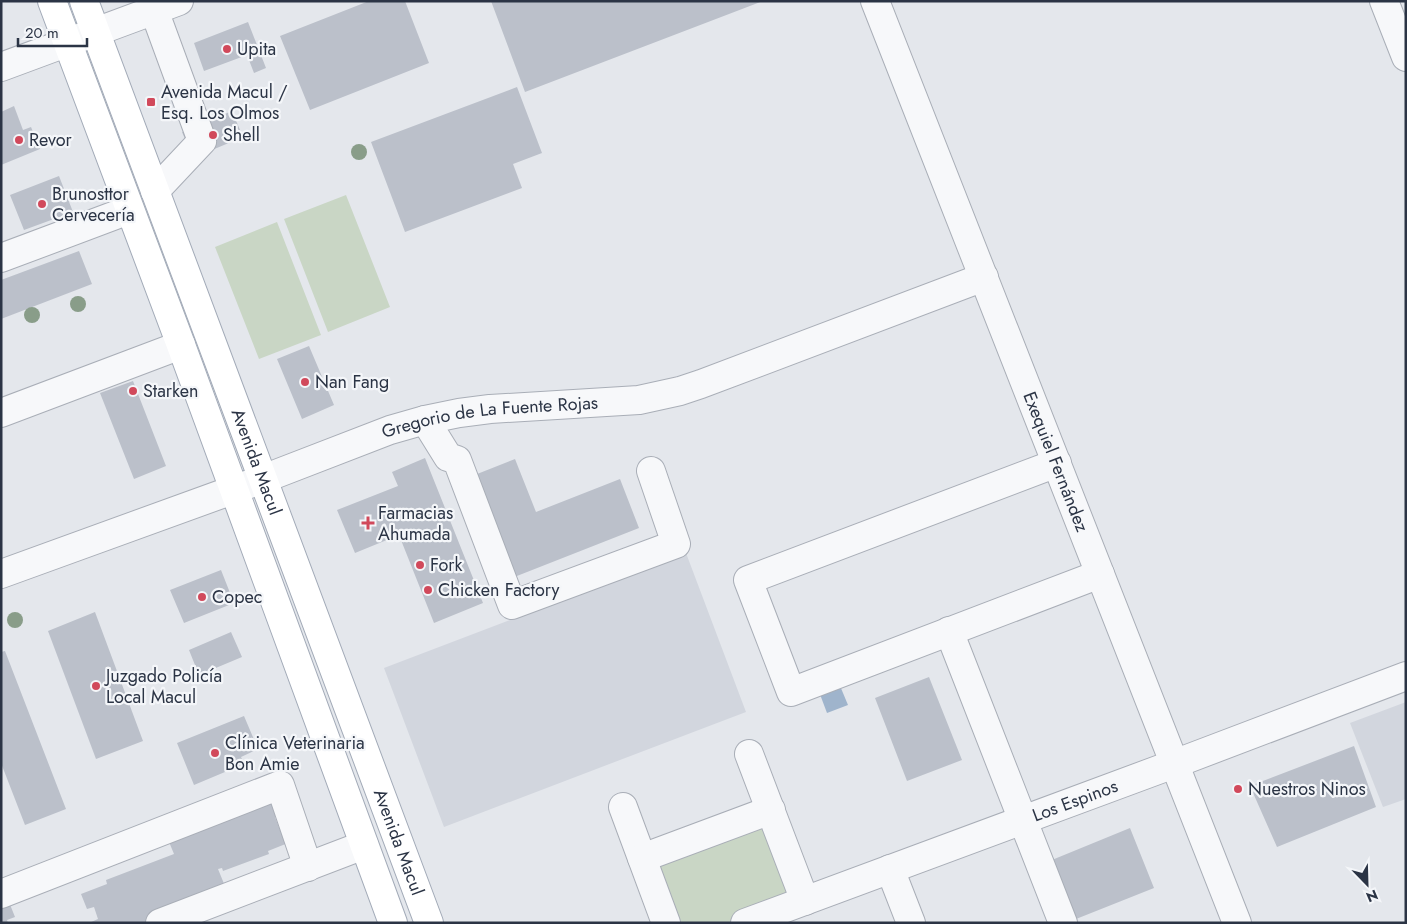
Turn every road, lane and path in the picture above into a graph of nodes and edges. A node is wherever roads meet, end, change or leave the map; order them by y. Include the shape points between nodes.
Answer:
1 (52, 1) edge
2 (84, 1) edge
3 (875, 1) edge
4 (1384, 1) edge
5 (166, 6) edge
6 (95, 32) junction
7 (67, 42) junction
8 (1406, 57) edge
9 (1, 67) edge
10 (155, 191) junction
11 (129, 210) junction
12 (1, 258) edge
13 (984, 277) junction
14 (181, 345) junction
15 (1, 413) edge
16 (424, 420) junction
17 (1056, 463) junction
18 (651, 471) dead end
19 (262, 478) junction
20 (233, 488) junction
21 (1, 574) edge
22 (1100, 574) junction
23 (949, 631) junction
24 (1406, 676) edge
25 (749, 754) dead end
26 (1174, 764) junction
27 (624, 807) dead end
28 (771, 810) junction
29 (1023, 820) junction
30 (364, 845) junction
31 (642, 858) junction
32 (308, 867) junction
33 (890, 869) junction
34 (1, 894) edge
35 (805, 901) junction
36 (1230, 921) edge
37 (160, 923) edge
38 (393, 923) edge
39 (429, 923) edge
40 (666, 923) edge
41 (745, 923) edge
42 (911, 923) edge
43 (1063, 923) edge

1 - 7 main road, Avenida Macul
2 - 6 main road, Avenida Macul
3 - 13 street, Exequiel Fernández
4 - 8 street
5 - 6 street
5 - 10 street via 202,141
6 - 7 street
6 - 10 main road, Avenida Macul
7 - 9 street
7 - 11 main road, Avenida Macul
10 - 19 main road, Avenida Macul
11 - 12 street
11 - 14 main road, Avenida Macul
13 - 16 street, Gregorio de La Fuente Rojas via 680,391 639,400 490,409
13 - 17 street, Exequiel Fernández
14 - 15 street
14 - 20 main road, Avenida Macul
16 - 18 street via 448,457 457,460 512,605 676,544
16 - 19 street, Gregorio de La Fuente Rojas
17 - 22 street, Exequiel Fernández
17 - 23 street via 748,580 791,692
19 - 20 street, Gregorio de La Fuente Rojas
19 - 39 main road, Avenida Macul
20 - 21 street, Gregorio de La Fuente Rojas
20 - 30 main road, Avenida Macul
22 - 23 street
22 - 26 street, Exequiel Fernández
23 - 29 street
24 - 26 street, Los Espinos
25 - 28 street
26 - 29 street, Los Espinos
26 - 36 street, Exequiel Fernández
27 - 31 street
28 - 31 street
28 - 35 street
29 - 33 street, Los Espinos
29 - 43 street
30 - 32 street
30 - 38 main road, Avenida Macul
31 - 40 street
32 - 34 street via 280,785
32 - 37 street
33 - 35 street, Los Espinos
33 - 42 street
35 - 41 street, Los Espinos

